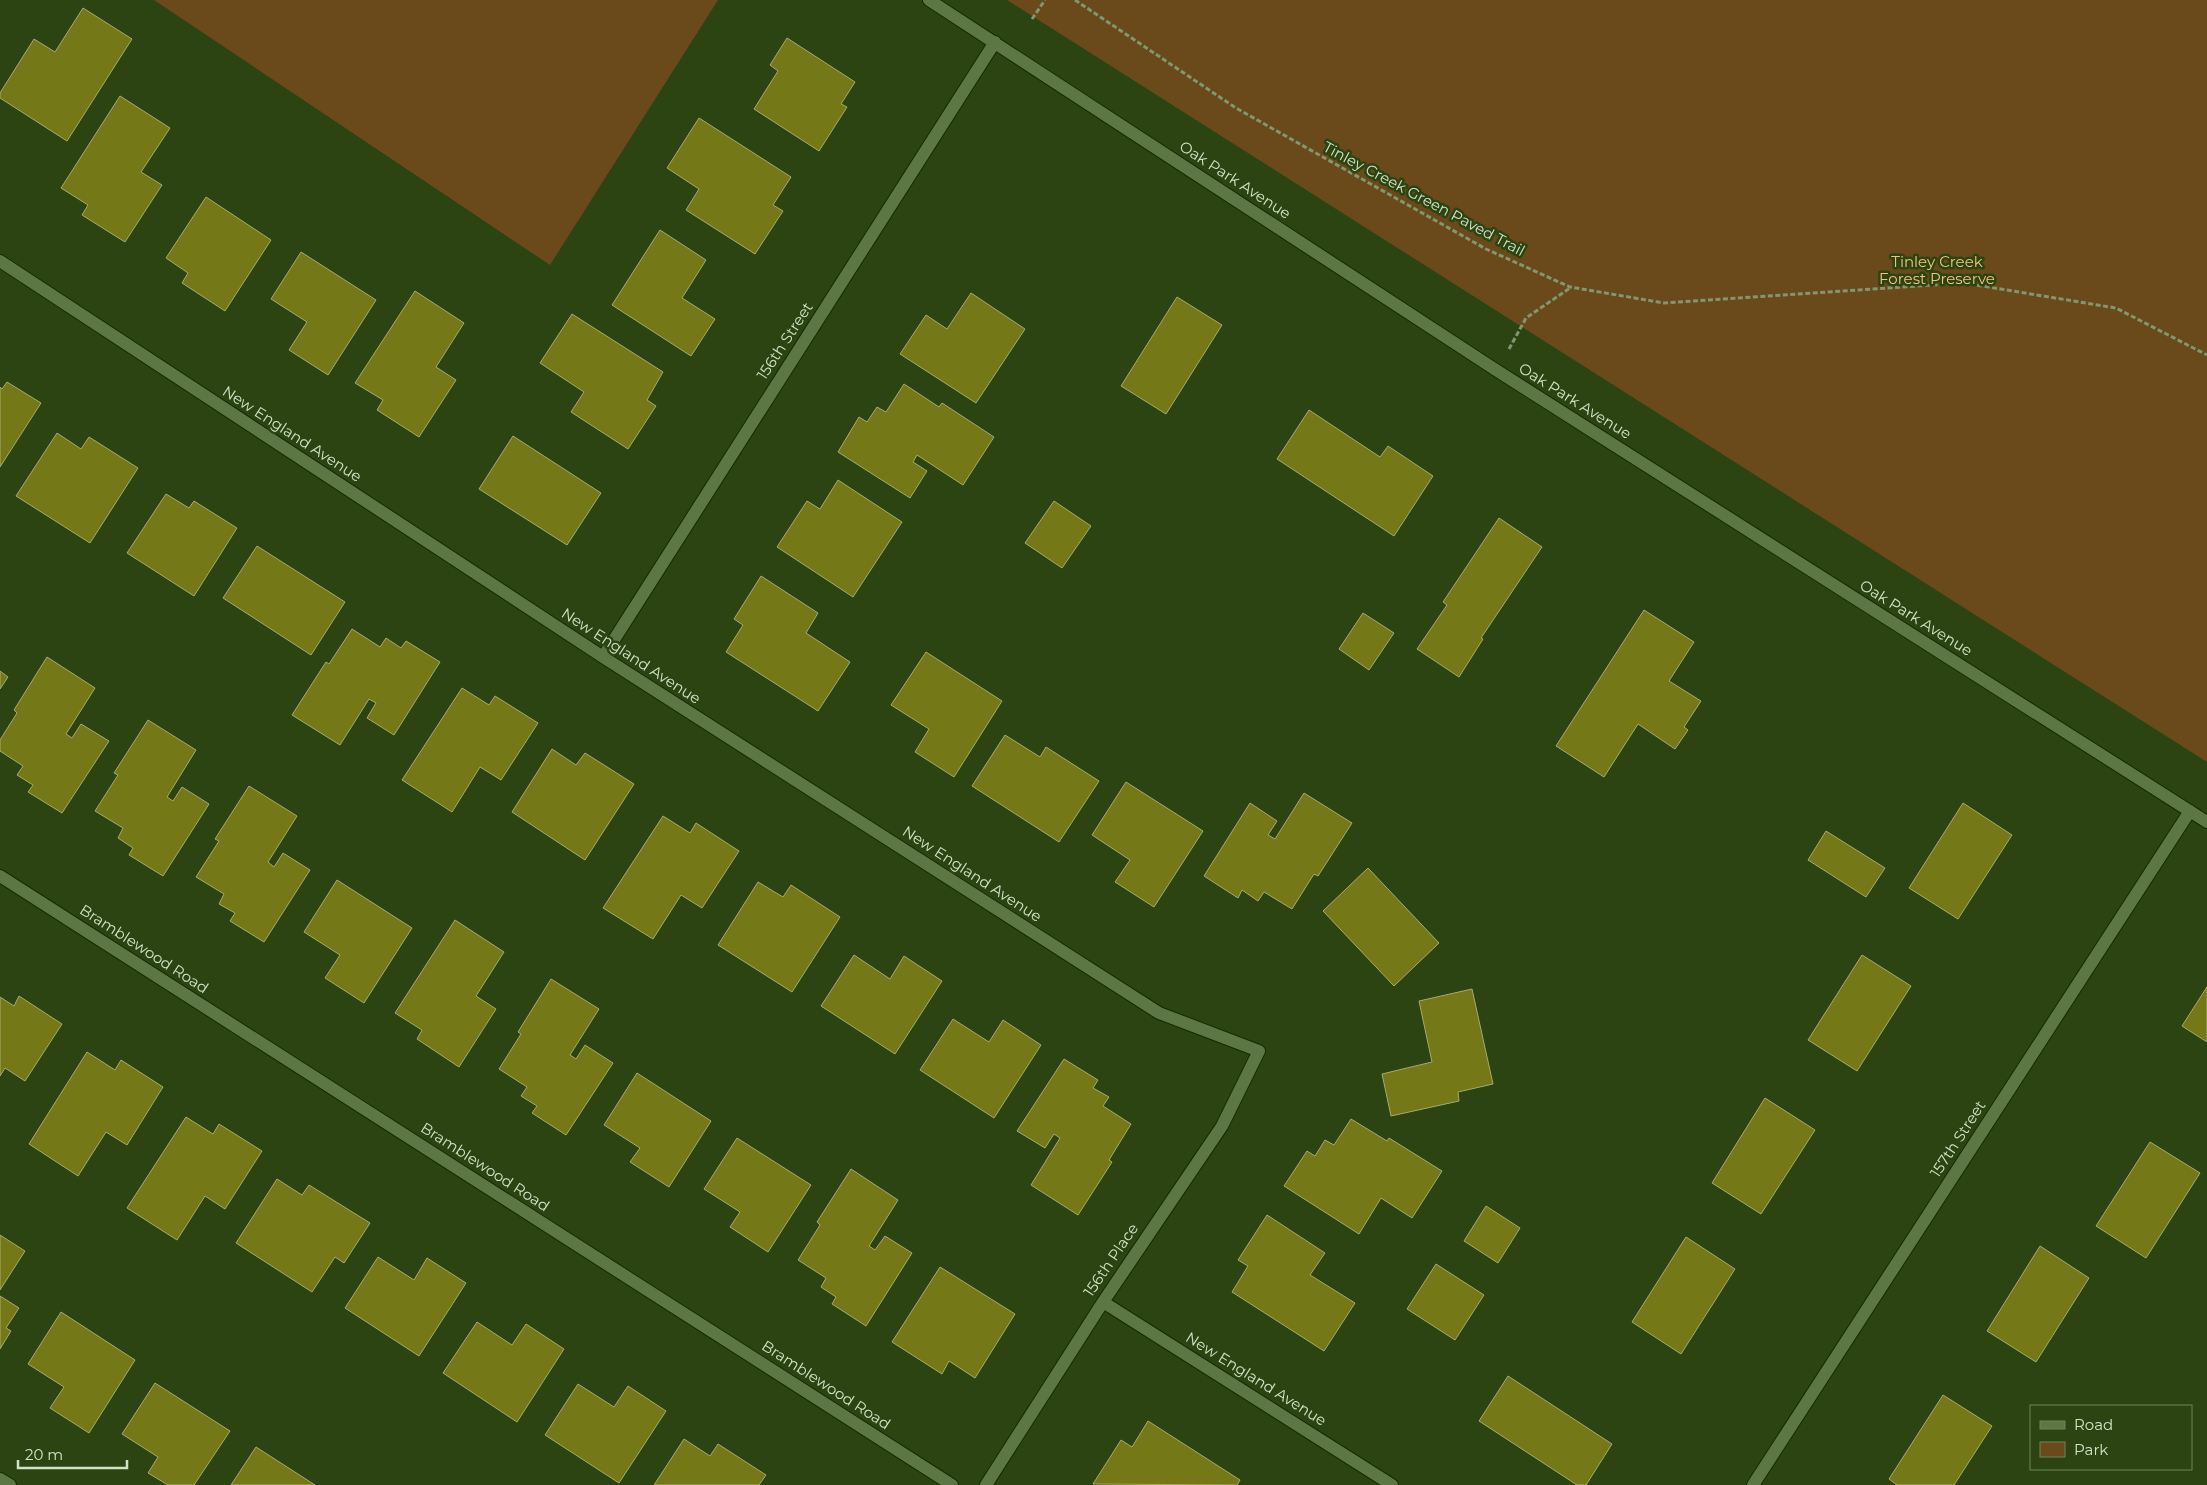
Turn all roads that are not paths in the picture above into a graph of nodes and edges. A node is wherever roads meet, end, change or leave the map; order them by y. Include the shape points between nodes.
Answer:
1 (929, 0) edge
2 (995, 42) junction
3 (0, 261) edge
4 (603, 658) junction
5 (2190, 812) junction
6 (2207, 822) edge
7 (0, 876) edge
8 (1259, 1051) joint
9 (1103, 1302) junction
10 (0, 1479) edge
11 (10, 1485) edge
12 (952, 1485) edge
13 (986, 1485) edge
14 (1392, 1485) edge
15 (1753, 1485) edge

1 - 2 street, Oak Park Avenue
2 - 4 street, 156th Street
2 - 5 street, Oak Park Avenue via 1496,370
3 - 4 street, New England Avenue
4 - 8 street, New England Avenue via 1159,1013
5 - 6 street, Oak Park Avenue
5 - 15 street, 157th Street
7 - 12 street, Bramblewood Road
8 - 9 street, 156th Place via 1222,1126
9 - 13 street, 156th Place
9 - 14 street, New England Avenue
10 - 11 street

